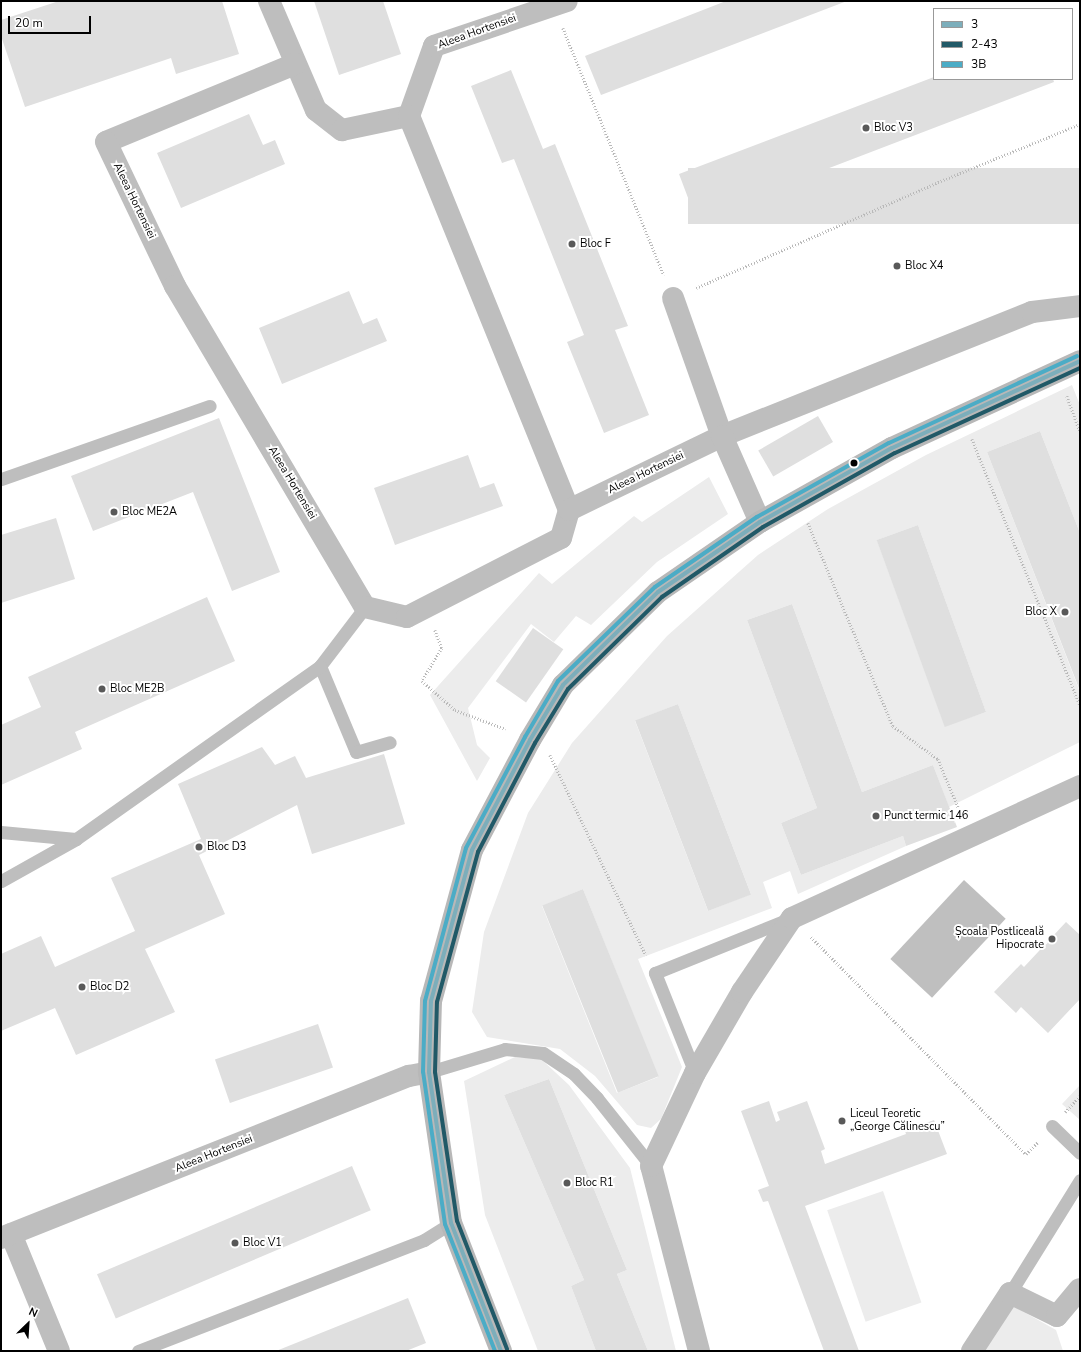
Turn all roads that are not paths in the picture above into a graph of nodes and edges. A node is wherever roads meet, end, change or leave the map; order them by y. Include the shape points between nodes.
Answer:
1 (269, 1) edge
2 (560, 3) edge
3 (295, 64) junction
4 (409, 116) junction
5 (674, 298) road end
6 (1080, 306) edge
7 (1080, 361) edge
8 (210, 406) dead end
9 (722, 436) junction
10 (1, 479) edge
11 (569, 510) junction
12 (760, 522) junction
13 (365, 607) junction
14 (320, 666) junction
15 (390, 742) dead end
16 (1080, 786) edge
17 (1, 832) edge
18 (76, 839) junction
19 (1, 881) edge
20 (792, 918) junction
21 (428, 1072) junction
22 (695, 1074) junction
23 (1052, 1126) dead end
24 (1080, 1153) edge
25 (651, 1166) junction
26 (1080, 1180) edge
27 (451, 1223) junction
28 (6, 1236) edge
29 (1080, 1289) edge
30 (1010, 1294) junction
31 (59, 1351) edge
32 (138, 1351) edge
33 (501, 1351) edge
34 (699, 1351) edge
35 (972, 1351) edge

1 - 3 street
2 - 4 street, Aleea Hortensiei via 434,46
3 - 4 street via 316,110 342,130
3 - 13 street, Aleea Hortensiei via 106,142 175,286
4 - 11 street
5 - 9 street
6 - 9 street, Aleea Hortensiei via 1032,312
7 - 12 street via 892,448
8 - 10 lane
9 - 11 street, Aleea Hortensiei
9 - 12 street
11 - 13 street via 560,538 407,618
12 - 21 street via 658,592 563,685 472,850 431,1001
13 - 14 lane
14 - 15 lane via 356,752
14 - 18 lane
16 - 20 street
17 - 18 lane
18 - 19 lane
20 - 22 street via 742,992
20 - 22 lane via 654,973
21 - 25 lane via 504,1049 543,1053 574,1074 597,1098
21 - 27 street
21 - 28 street, Aleea Hortensiei via 409,1076
22 - 25 street
23 - 24 lane
25 - 34 street
26 - 30 lane
27 - 32 lane via 424,1240
27 - 33 street
28 - 31 street
29 - 30 street via 1057,1316
30 - 35 street

